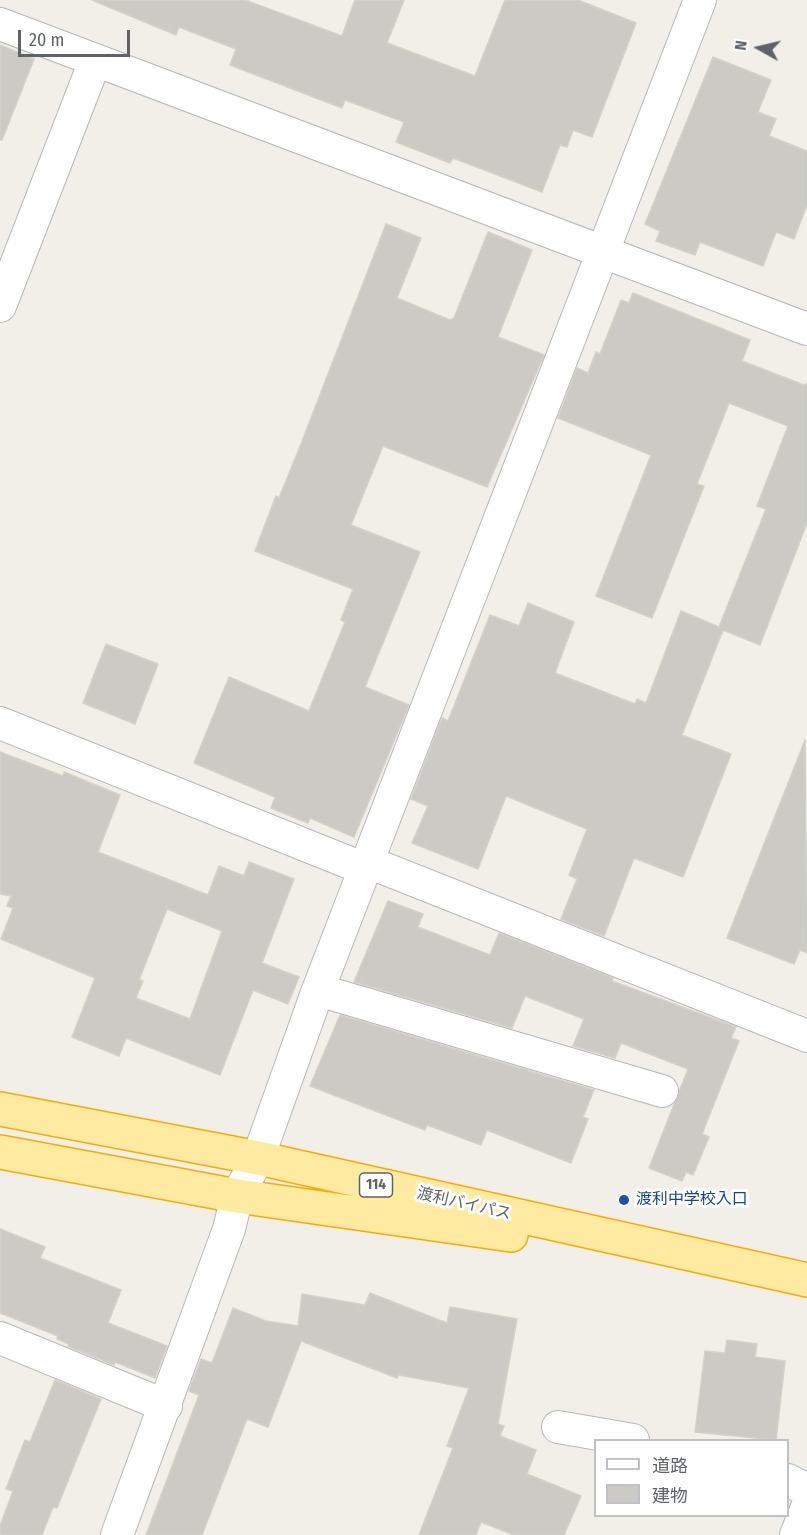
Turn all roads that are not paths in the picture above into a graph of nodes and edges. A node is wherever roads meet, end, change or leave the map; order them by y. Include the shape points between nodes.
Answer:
1 (700, 0) edge
2 (0, 24) edge
3 (95, 61) junction
4 (602, 253) junction
5 (0, 306) edge
6 (807, 329) edge
7 (0, 723) edge
8 (366, 866) junction
9 (318, 990) junction
10 (807, 1036) edge
11 (662, 1091) dead end
12 (0, 1109) edge
13 (0, 1152) edge
14 (258, 1158) junction
15 (237, 1196) junction
16 (751, 1269) junction
17 (807, 1280) edge
18 (0, 1338) edge
19 (166, 1406) junction
20 (558, 1427) dead end
21 (627, 1439) edge
22 (789, 1481) edge
23 (807, 1490) edge
24 (807, 1507) edge
25 (117, 1535) edge
26 (795, 1535) edge

1 - 4 street
2 - 3 street
3 - 4 street
3 - 5 street
4 - 6 street
4 - 8 street
7 - 8 street
8 - 9 street
8 - 10 street
9 - 11 street
9 - 14 street
12 - 14 highway, 渡利バイパス / 114
13 - 15 highway, 渡利バイパス / 114
14 - 15 street
14 - 16 highway, 渡利バイパス / 114
15 - 16 highway, 渡利バイパス / 114
15 - 19 street
16 - 17 highway, 渡利バイパス / 114
18 - 19 street
19 - 25 street
20 - 21 street
22 - 23 street
24 - 26 street

